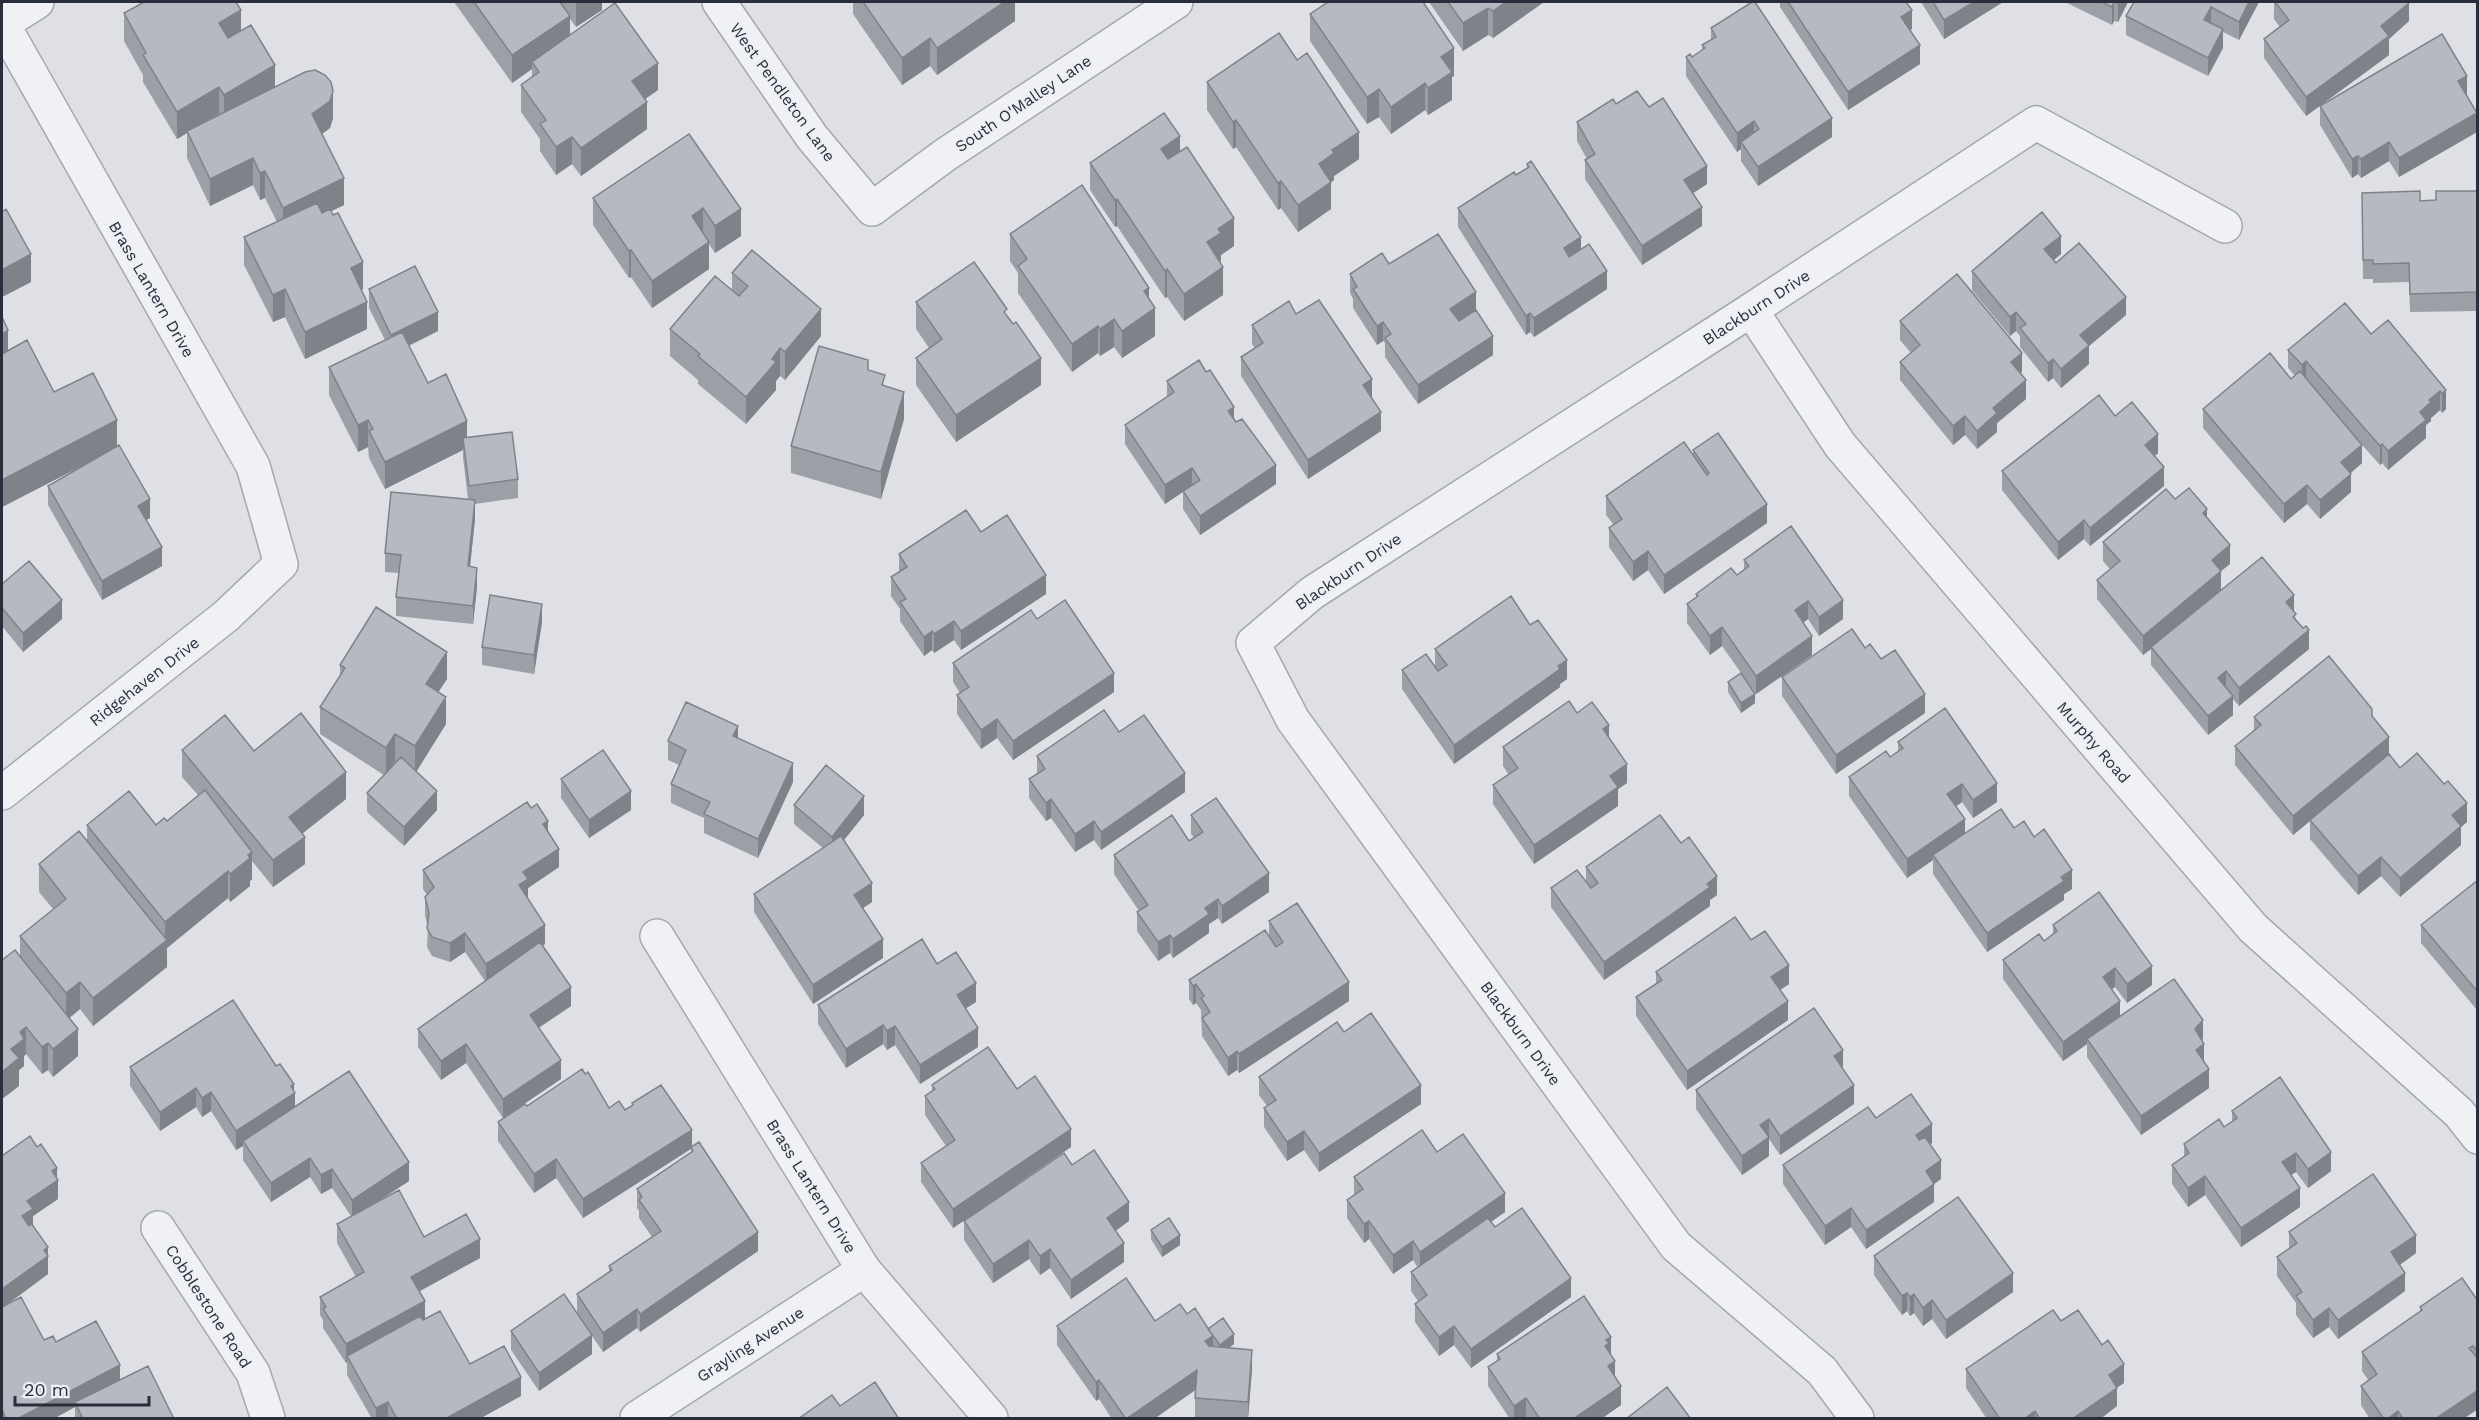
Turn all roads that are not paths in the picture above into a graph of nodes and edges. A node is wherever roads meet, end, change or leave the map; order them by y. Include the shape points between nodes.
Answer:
1 (37, 2) edge
2 (719, 2) edge
3 (1176, 2) edge
4 (2, 24) edge
5 (872, 209) joint
6 (2225, 226) dead end
7 (1751, 310) junction
8 (282, 564) joint
9 (2, 793) edge
10 (657, 936) dead end
11 (2478, 1137) edge
12 (158, 1228) dead end
13 (864, 1270) junction
14 (268, 1419) edge
15 (637, 1419) edge
16 (991, 1419) edge
17 (1857, 1419) edge

1 - 4 street
2 - 5 street, West Pendleton Lane via 812,137
3 - 5 street, South O'Malley Lane via 945,155
4 - 8 street, Brass Lantern Drive via 253,466
6 - 7 street, Blackburn Drive via 2036,123
7 - 11 street, Murphy Road via 1840,446 2253,928 2459,1113
7 - 17 street, Blackburn Drive via 1312,593 1253,643 1293,720 1676,1246 1822,1371
8 - 9 street, Ridgehaven Drive via 226,616
10 - 13 street, Brass Lantern Drive
12 - 14 street, Cobblestone Road via 253,1373
13 - 15 street, Grayling Avenue
13 - 16 street, Brass Lantern Drive

